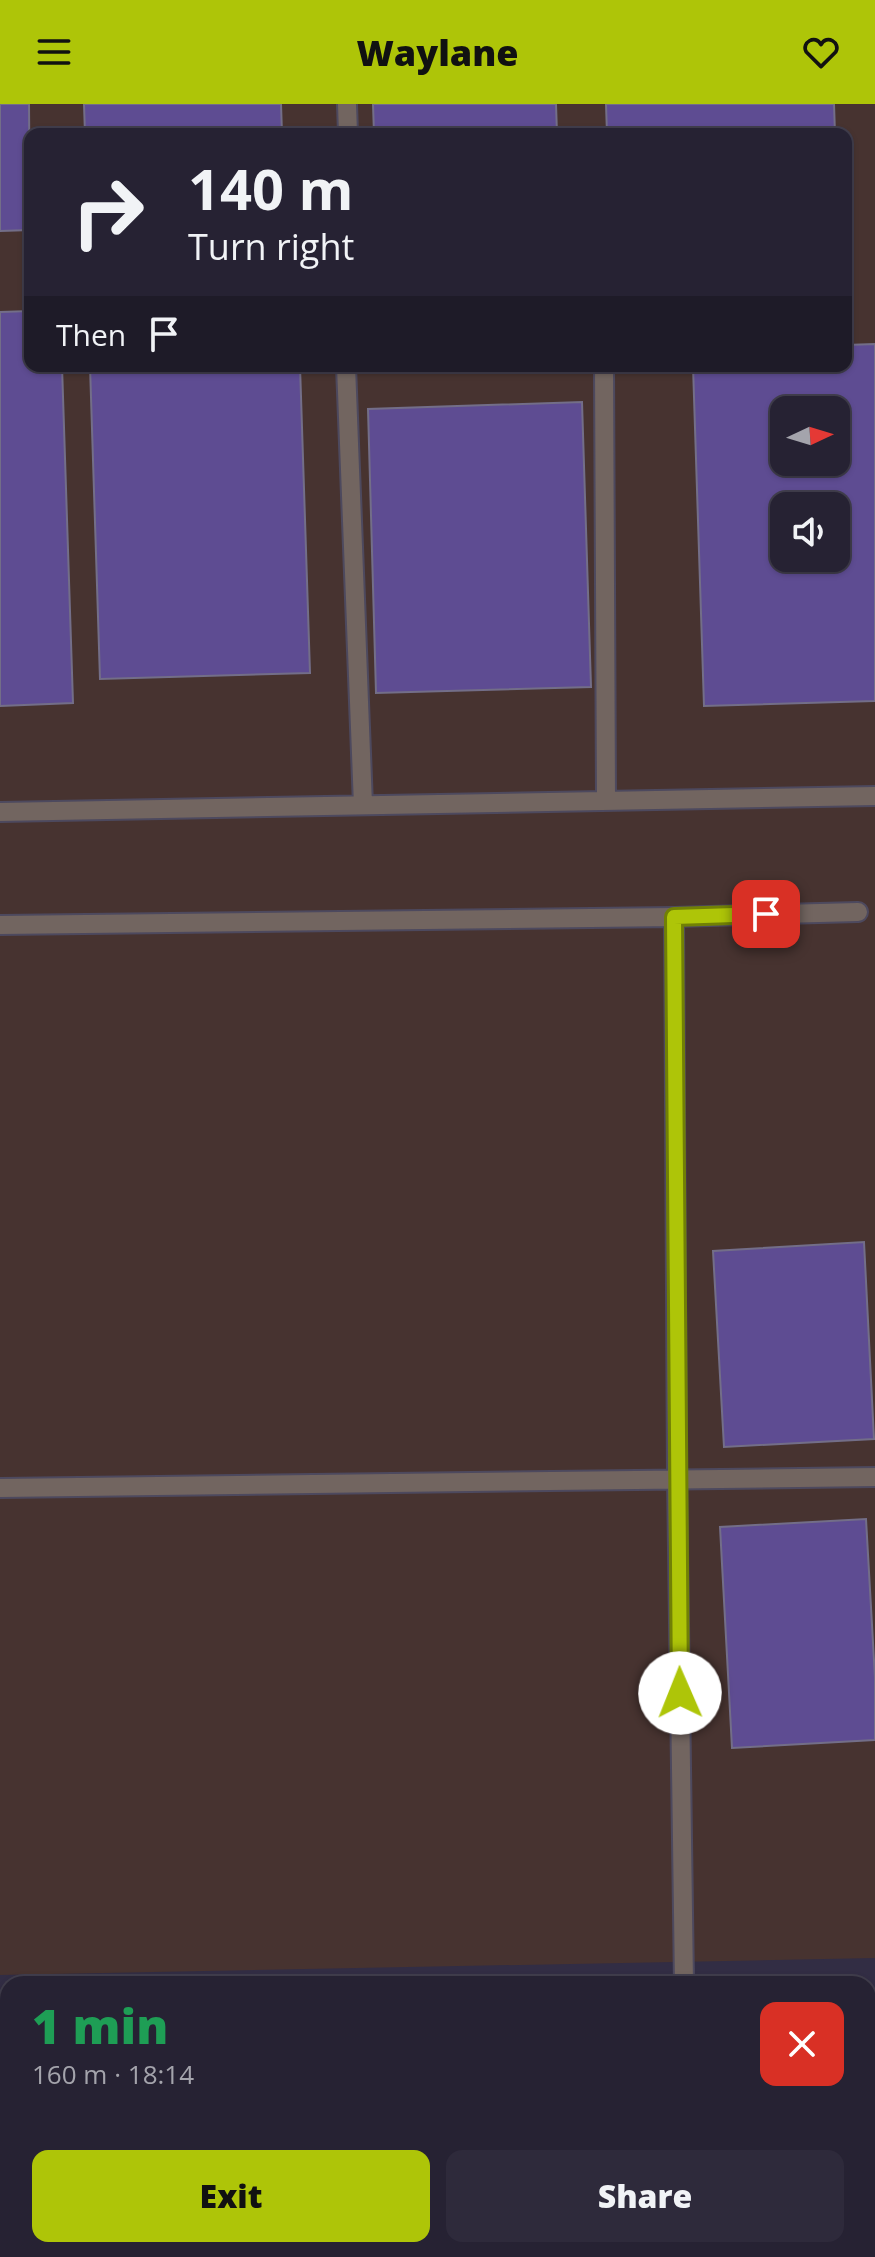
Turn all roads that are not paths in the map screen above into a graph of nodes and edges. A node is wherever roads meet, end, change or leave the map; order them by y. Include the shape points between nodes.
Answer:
1 (347, 104) edge
2 (348, 128) edge
3 (346, 372) edge
4 (604, 372) edge
5 (875, 796) edge
6 (606, 801) junction
7 (363, 805) junction
8 (0, 812) edge
9 (858, 912) dead end
10 (674, 917) junction
11 (0, 925) edge
12 (875, 1477) edge
13 (677, 1478) junction
14 (0, 1488) edge
15 (684, 1976) edge

1 - 2 lane
3 - 7 lane
4 - 6 lane
5 - 6 lane
6 - 7 lane
7 - 8 lane
9 - 10 lane
10 - 11 lane
10 - 13 lane
12 - 13 lane
13 - 14 lane
13 - 15 lane

